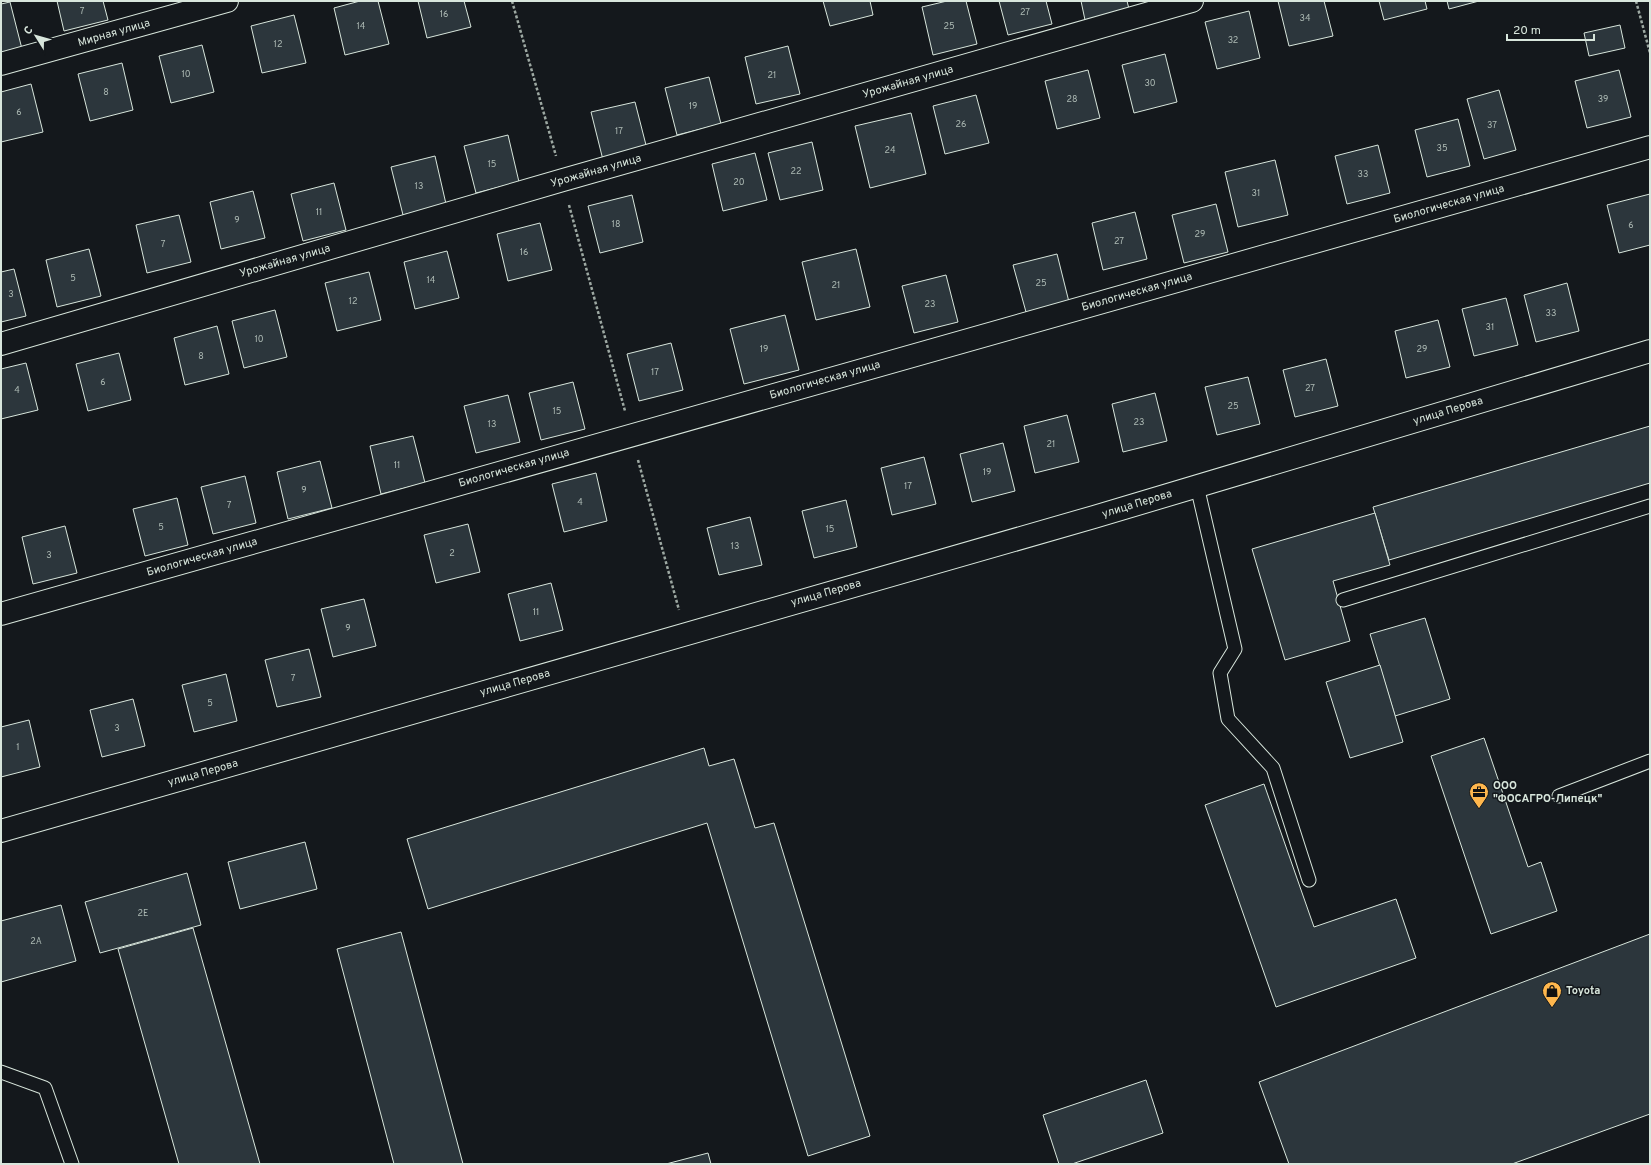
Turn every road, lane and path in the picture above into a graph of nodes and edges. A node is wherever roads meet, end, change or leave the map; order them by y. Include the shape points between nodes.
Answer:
1 (227, 1) edge
2 (512, 1) edge
3 (1192, 1) edge
4 (1636, 1) edge
5 (1650, 53) edge
6 (1, 64) edge
7 (1650, 147) edge
8 (563, 180) junction
9 (1, 344) edge
10 (1650, 351) edge
11 (631, 435) junction
12 (1197, 486) junction
13 (1650, 506) edge
14 (1343, 600) dead end
15 (1, 614) edge
16 (686, 633) junction
17 (1650, 761) edge
18 (1559, 796) dead end
19 (1, 831) edge
20 (1309, 880) dead end
21 (1, 1072) edge
22 (72, 1164) edge

1 - 6 street, Мирная улица
2 - 8 path
3 - 8 street, Урожайная улица
4 - 5 path
7 - 11 street, Биологическая улица
8 - 9 street, Урожайная улица
8 - 11 path
10 - 12 street, улица Перова
11 - 15 street, Биологическая улица
11 - 16 path
12 - 16 street, улица Перова
12 - 20 lane via 1236,649 1220,673 1228,719 1273,768
13 - 14 lane
16 - 19 street, улица Перова
17 - 18 lane
21 - 22 lane via 45,1088

